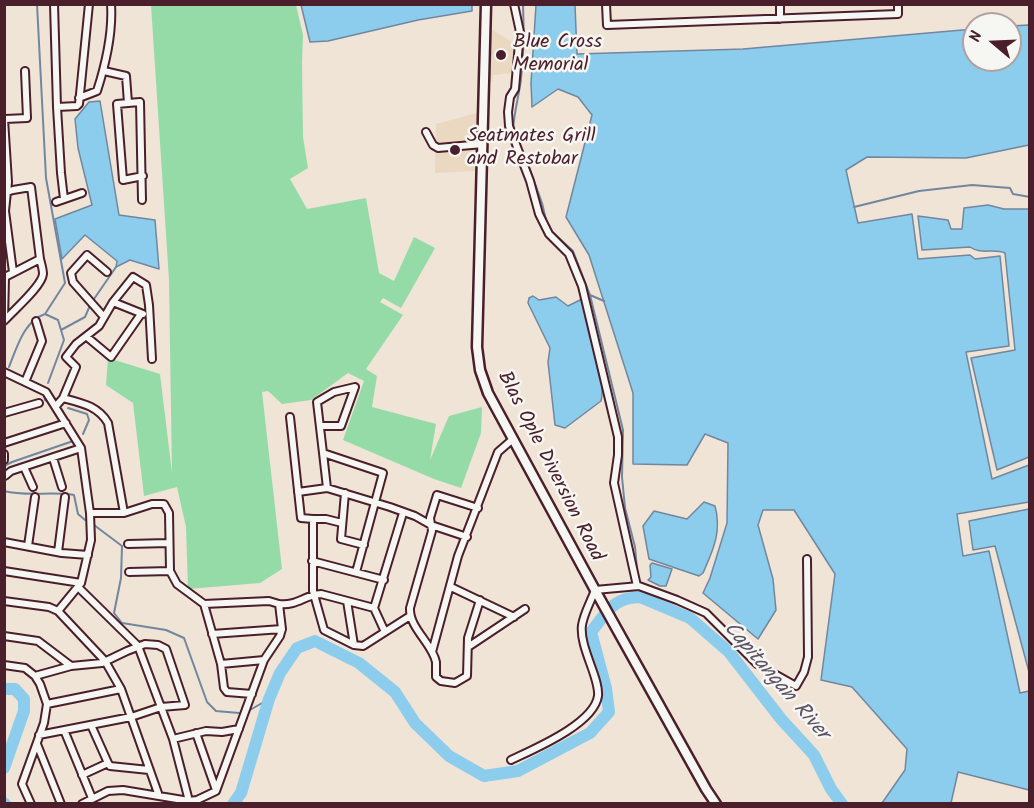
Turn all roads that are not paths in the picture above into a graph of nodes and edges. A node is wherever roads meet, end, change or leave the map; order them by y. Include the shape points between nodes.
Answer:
1 (54, 4) edge
2 (89, 4) edge
3 (111, 4) edge
4 (486, 4) edge
5 (514, 4) edge
6 (606, 4) edge
7 (780, 4) edge
8 (898, 4) edge
9 (780, 19) junction
10 (25, 71) dead end
11 (104, 71) junction
12 (79, 98) junction
13 (128, 103) junction
14 (57, 107) junction
15 (5, 118) edge
16 (426, 132) dead end
17 (483, 144) junction
18 (5, 148) edge
19 (143, 176) junction
20 (6, 182) edge
21 (7, 192) junction
22 (82, 193) dead end
23 (64, 199) junction
24 (142, 200) dead end
25 (56, 202) dead end
26 (6, 245) edge
27 (40, 259) junction
28 (13, 272) junction
29 (106, 272) dead end
30 (113, 302) junction
31 (141, 314) junction
32 (150, 315) junction
33 (104, 317) junction
34 (5, 321) edge
35 (36, 321) dead end
36 (87, 338) junction
37 (152, 359) dead end
38 (4, 372) edge
39 (25, 382) junction
40 (63, 398) junction
41 (39, 402) dead end
42 (56, 406) junction
43 (4, 412) edge
44 (290, 417) dead end
45 (66, 423) junction
46 (320, 426) junction
47 (513, 439) junction
48 (4, 444) edge
49 (81, 448) junction
50 (323, 453) junction
51 (4, 454) edge
52 (53, 458) junction
53 (4, 460) edge
54 (24, 467) junction
55 (5, 476) edge
56 (33, 487) dead end
57 (62, 487) dead end
58 (327, 488) junction
59 (298, 492) junction
60 (345, 493) junction
61 (65, 496) dead end
62 (35, 497) dead end
63 (374, 503) junction
64 (478, 508) junction
65 (90, 513) junction
66 (124, 513) junction
67 (403, 513) junction
68 (313, 519) junction
69 (342, 523) junction
70 (431, 525) junction
71 (467, 537) junction
72 (4, 542) edge
73 (168, 543) junction
74 (128, 544) dead end
75 (364, 545) junction
76 (28, 546) junction
77 (58, 552) junction
78 (88, 555) junction
79 (807, 559) dead end
80 (312, 561) junction
81 (4, 571) edge
82 (170, 571) junction
83 (129, 572) dead end
84 (356, 572) junction
85 (384, 580) junction
86 (80, 585) junction
87 (638, 586) junction
88 (451, 587) junction
89 (596, 592) junction
90 (315, 594) junction
91 (480, 600) junction
92 (4, 601) edge
93 (347, 601) junction
94 (204, 604) junction
95 (279, 604) junction
96 (374, 608) junction
97 (525, 609) dead end
98 (58, 611) junction
99 (410, 616) junction
100 (514, 617) junction
101 (282, 629) junction
102 (385, 632) junction
103 (212, 634) junction
104 (4, 636) edge
105 (354, 645) junction
106 (138, 646) junction
107 (468, 647) junction
108 (432, 652) junction
109 (264, 660) junction
110 (105, 661) junction
111 (222, 664) junction
112 (4, 665) edge
113 (71, 666) junction
114 (35, 676) junction
115 (121, 689) junction
116 (252, 694) junction
117 (47, 704) junction
118 (161, 707) junction
119 (131, 717) junction
120 (91, 725) junction
121 (239, 729) junction
122 (64, 730) junction
123 (195, 733) junction
124 (39, 735) junction
125 (173, 739) junction
126 (37, 744) junction
127 (511, 760) dead end
128 (108, 763) junction
129 (149, 770) junction
130 (82, 775) junction
131 (216, 791) junction
132 (159, 796) junction
133 (92, 798) junction
134 (189, 801) junction
135 (31, 804) edge
136 (61, 804) edge
137 (82, 804) edge
138 (716, 804) edge

1 - 14 street
2 - 12 street
3 - 11 street
4 - 17 main road, Blas Ople Diversion Road
5 - 87 street via 520,32 509,126 539,214 549,234 569,254 582,286 618,437 614,483
6 - 9 street via 607,25
7 - 9 street
8 - 9 street via 898,14
10 - 15 street via 27,118
11 - 12 street via 97,91
11 - 13 street via 126,76
12 - 14 street via 77,106
13 - 19 street via 140,102
13 - 19 street via 117,104 123,180
14 - 23 street
15 - 18 street
16 - 17 street via 438,147
17 - 47 main road, Blas Ople Diversion Road via 477,347 488,393
18 - 20 street
19 - 24 street
20 - 21 street
21 - 26 street
21 - 27 street via 31,187
22 - 23 street
23 - 25 street
26 - 28 street
27 - 28 street
27 - 34 street via 43,275 34,292
28 - 34 street via 5,277
29 - 33 street via 87,255 71,273 73,282
30 - 31 street
30 - 32 street via 133,277 146,285
30 - 33 street
31 - 32 street
31 - 36 street via 111,357
32 - 37 street
33 - 36 street
35 - 39 street via 42,341
36 - 40 street via 66,357 76,367
38 - 39 street
39 - 42 street via 46,392
40 - 42 street
40 - 66 street via 94,408 108,423
41 - 43 street
42 - 45 street
44 - 59 street
45 - 48 street
45 - 49 street
46 - 46 street via 317,402 334,392 355,387 341,426
46 - 50 street
47 - 64 street via 498,452
47 - 89 main road, Blas Ople Diversion Road
49 - 52 street
49 - 65 street
50 - 58 street
50 - 63 street via 383,473
51 - 53 street
52 - 54 street
52 - 57 street
54 - 55 street
54 - 56 street
58 - 59 street
58 - 60 street
59 - 68 street via 301,518
60 - 63 street
60 - 69 street
61 - 77 street
62 - 76 street
63 - 67 street
63 - 75 street
64 - 70 street via 437,495
64 - 71 street
65 - 66 street
65 - 78 street
66 - 73 street via 164,504 169,513
67 - 70 street
67 - 85 street
68 - 69 street
68 - 80 street
69 - 75 street via 341,539
70 - 71 street
70 - 99 street
71 - 88 street
72 - 76 street
73 - 74 street
73 - 82 street
75 - 84 street
76 - 77 street
77 - 78 street
78 - 86 street
79 - 87 street via 808,657 796,686 757,664 706,613
80 - 84 street
80 - 90 street
81 - 86 street
82 - 83 street
82 - 94 street via 177,584
84 - 85 street
85 - 96 street
86 - 98 street
86 - 106 street
87 - 89 street
88 - 91 street
88 - 108 street
89 - 127 street via 582,625 598,695 593,708 582,721
89 - 138 main road, Blas Ople Diversion Road
90 - 93 street
90 - 95 street via 290,605
90 - 105 street via 324,630
91 - 100 street
91 - 107 street
92 - 98 street
93 - 96 street
93 - 105 street
94 - 95 street
94 - 103 street
95 - 101 street
96 - 102 street
97 - 100 street
98 - 110 street
99 - 102 street
99 - 108 street
100 - 107 street
101 - 103 street
101 - 109 street
102 - 105 street via 363,646
103 - 111 street
104 - 113 street via 38,641
106 - 110 street
106 - 118 street
106 - 118 street via 158,645 166,649 185,705
107 - 108 street via 467,676 455,683 436,677
109 - 111 street
109 - 116 street
110 - 113 street
110 - 115 street
111 - 116 street via 227,692
112 - 114 street via 25,668
113 - 114 street
114 - 117 street
115 - 117 street
115 - 119 street
116 - 121 street
117 - 124 street
118 - 119 street
118 - 125 street
119 - 120 street
119 - 129 street
120 - 122 street
120 - 128 street
121 - 123 street
121 - 131 street
122 - 124 street
122 - 130 street
123 - 125 street
123 - 131 street
124 - 126 street
125 - 134 street
126 - 135 street via 22,784
126 - 136 street
128 - 129 street
128 - 130 street
129 - 132 street
130 - 133 street
131 - 134 street
132 - 133 street via 123,790
132 - 134 street
133 - 137 street

